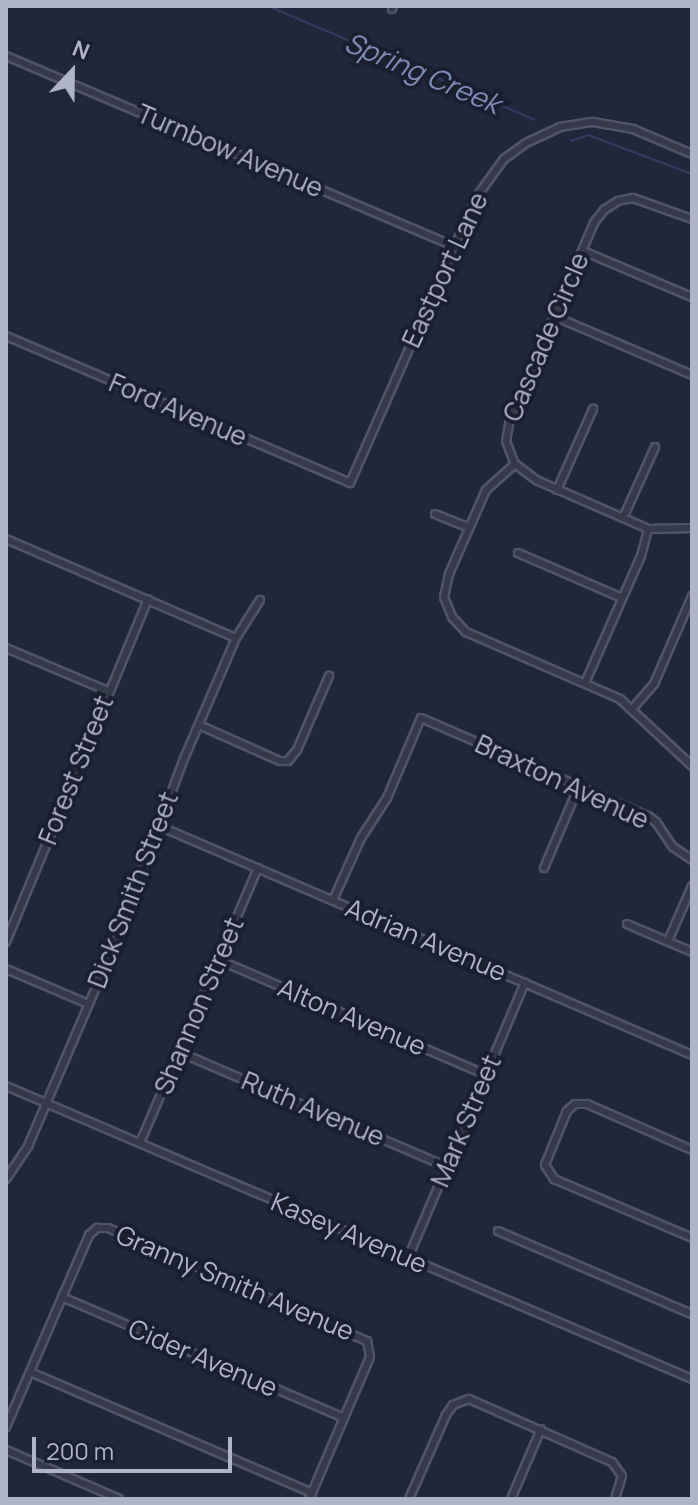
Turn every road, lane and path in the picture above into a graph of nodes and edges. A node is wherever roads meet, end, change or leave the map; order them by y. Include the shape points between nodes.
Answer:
1 (6, 56) edge
2 (692, 154) edge
3 (692, 219) edge
4 (454, 246) junction
5 (583, 251) junction
6 (692, 297) edge
7 (556, 317) junction
8 (6, 336) edge
9 (692, 375) edge
10 (593, 409) dead end
11 (655, 447) dead end
12 (515, 464) junction
13 (350, 483) joint
14 (557, 490) junction
15 (435, 514) dead end
16 (623, 518) junction
17 (469, 528) junction
18 (692, 528) edge
19 (648, 529) junction
20 (6, 539) edge
21 (518, 553) dead end
22 (692, 596) edge
23 (622, 598) junction
24 (148, 599) junction
25 (260, 600) dead end
26 (236, 638) junction
27 (6, 648) edge
28 (329, 676) dead end
29 (585, 683) junction
30 (108, 691) junction
31 (633, 708) junction
32 (199, 725) junction
33 (692, 766) edge
34 (579, 786) junction
35 (159, 826) junction
36 (692, 860) edge
37 (258, 868) junction
38 (544, 868) dead end
39 (692, 886) edge
40 (333, 900) junction
41 (627, 924) dead end
42 (668, 941) junction
43 (6, 942) edge
44 (692, 952) edge
45 (219, 960) junction
46 (6, 969) edge
47 (525, 983) junction
48 (88, 1004) junction
49 (179, 1052) junction
50 (692, 1055) edge
51 (486, 1075) junction
52 (6, 1086) edge
53 (47, 1104) junction
54 (140, 1143) junction
55 (692, 1150) edge
56 (447, 1167) junction
57 (6, 1179) edge
58 (498, 1231) dead end
59 (692, 1238) edge
60 (408, 1258) junction
61 (62, 1297) junction
62 (692, 1314) edge
63 (30, 1372) junction
64 (692, 1379) edge
65 (344, 1418) junction
66 (6, 1427) edge
67 (541, 1429) junction
68 (6, 1450) edge
69 (311, 1496) edge
70 (119, 1499) edge
71 (409, 1499) edge
72 (511, 1499) edge
73 (615, 1499) edge

1 - 4 street, Turnbow Avenue
2 - 4 street, Eastport Lane via 612,124 560,127 504,159 475,199
3 - 5 street, Cascade Circle via 648,200 618,201 599,216
4 - 13 street, Eastport Lane
5 - 6 street
5 - 7 street, Cascade Circle
7 - 9 street
7 - 12 street, Cascade Circle via 506,431
8 - 13 street, Ford Avenue
10 - 14 street
11 - 16 street
12 - 14 street
12 - 17 street via 486,490
14 - 16 street
15 - 17 street
16 - 19 street
17 - 29 street via 445,585 452,617 466,632
18 - 19 street
19 - 23 street
20 - 24 street
21 - 23 street
22 - 31 street via 654,684
23 - 29 street
24 - 26 street
24 - 30 street, Forest Street
25 - 26 street, Dick Smith Street
26 - 32 street, Dick Smith Street
27 - 30 street
28 - 32 street via 288,761
29 - 31 street
30 - 43 street, Forest Street
31 - 33 street
32 - 35 street, Dick Smith Street
34 - 36 street, Braxton Avenue via 648,816 673,847
34 - 38 street
34 - 40 street, Braxton Avenue via 421,718 387,798 354,851
35 - 37 street, Adrian Avenue
35 - 48 street, Dick Smith Street
37 - 40 street, Adrian Avenue
37 - 45 street, Shannon Street
39 - 42 street
40 - 47 street, Adrian Avenue
41 - 42 street
42 - 44 street
45 - 49 street, Shannon Street
45 - 51 street, Alton Avenue
46 - 48 street
47 - 50 street, Adrian Avenue
47 - 51 street, Mark Street
48 - 53 street, Dick Smith Street
49 - 54 street, Shannon Street
49 - 56 street, Ruth Avenue
51 - 56 street, Mark Street
52 - 53 street, Kasey Avenue
53 - 54 street, Kasey Avenue
53 - 57 street, Dick Smith Street
54 - 60 street, Kasey Avenue
55 - 59 street via 587,1104 575,1104 567,1111 545,1165 554,1179
56 - 60 street, Mark Street
58 - 62 street
60 - 64 street, Kasey Avenue
61 - 63 street
61 - 65 street, Cider Avenue
61 - 65 street, Granny Smith Avenue via 89,1235 108,1228 347,1331 370,1346
63 - 66 street
63 - 69 street
65 - 69 street
67 - 71 street via 463,1400 446,1415
67 - 72 street
67 - 73 street via 619,1469 622,1484
68 - 70 street

